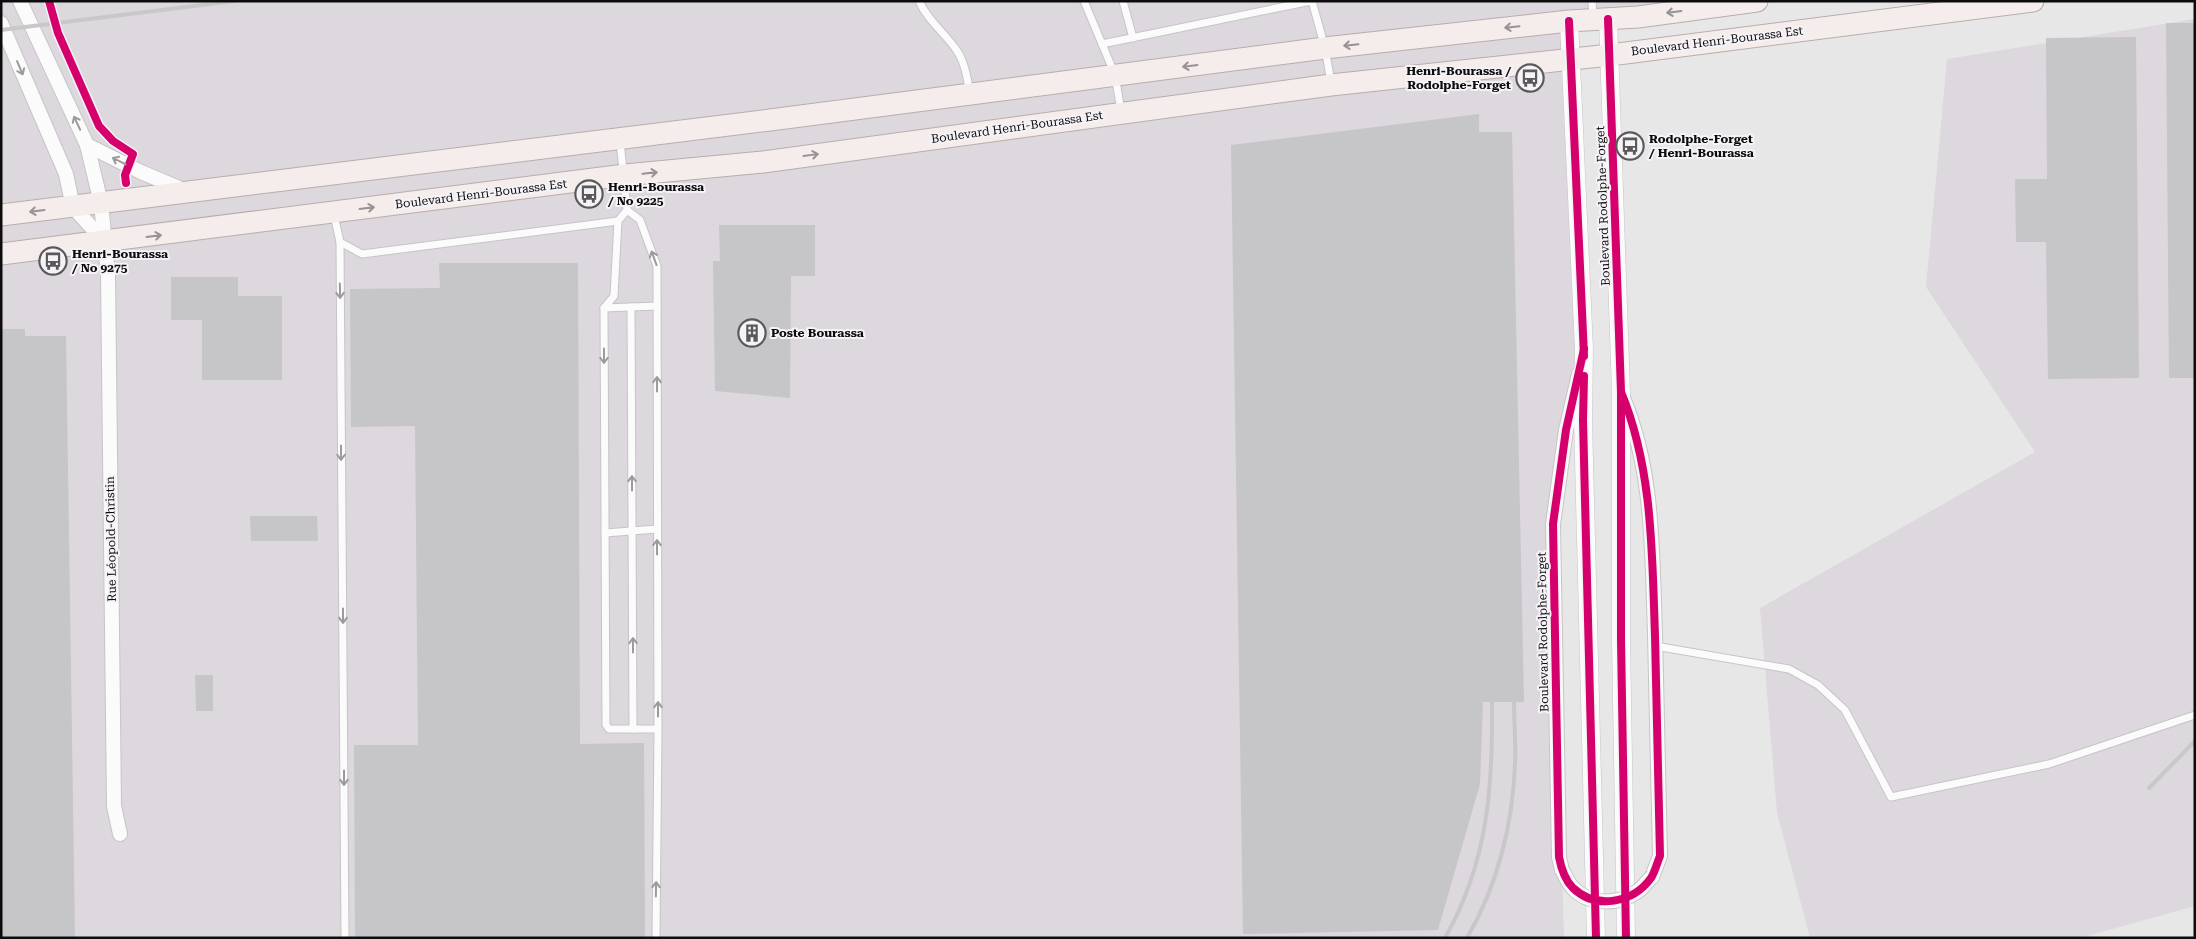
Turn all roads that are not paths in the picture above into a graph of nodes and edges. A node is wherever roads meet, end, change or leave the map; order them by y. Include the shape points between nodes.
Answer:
1 (20, 1) edge
2 (919, 1) edge
3 (1084, 1) edge
4 (1123, 1) edge
5 (1311, 1) edge
6 (1757, 1) edge
7 (2033, 1) edge
8 (1598, 14) edge
9 (1569, 21) junction
10 (1, 23) edge
11 (1132, 38) junction
12 (1102, 44) junction
13 (1325, 48) junction
14 (1610, 55) junction
15 (1570, 59) junction
16 (1115, 75) junction
17 (1331, 85) junction
18 (970, 94) junction
19 (1121, 114) junction
20 (619, 138) junction
21 (87, 145) junction
22 (625, 175) junction
23 (186, 192) junction
24 (73, 207) junction
25 (627, 210) junction
26 (334, 213) junction
27 (1, 215) edge
28 (618, 220) junction
29 (103, 223) junction
30 (340, 242) junction
31 (1, 254) edge
32 (657, 306) junction
33 (631, 307) junction
34 (604, 308) junction
35 (1584, 349) junction
36 (1621, 392) junction
37 (657, 529) junction
38 (632, 531) junction
39 (605, 533) junction
40 (1655, 646) junction
41 (2195, 715) edge
42 (633, 729) junction
43 (658, 729) junction
44 (120, 834) dead end
45 (345, 938) edge
46 (656, 938) edge
47 (1596, 938) edge
48 (1626, 938) edge

21 -> 1 street, Rue Léopold-Christin
2 - 18 lane via 930,21 956,48
3 - 12 lane
4 - 11 lane
5 - 11 lane
5 - 13 lane
6 -> 8 main road, Boulevard Henri-Bourassa Est
7 - 14 main road, Boulevard Henri-Bourassa Est
8 - 9 main road, Boulevard Henri-Bourassa Est
8 - 14 street, Boulevard Rodolphe-Forget
9 -> 13 main road, Boulevard Henri-Bourassa Est
9 - 15 street, Boulevard Rodolphe-Forget
10 -> 24 street via 66,174
11 - 12 lane
12 - 16 lane
13 -> 16 main road, Boulevard Henri-Bourassa Est
13 - 17 lane
14 - 15 main road, Boulevard Henri-Bourassa Est
14 - 36 street, Boulevard Rodolphe-Forget
15 - 17 main road, Boulevard Henri-Bourassa Est
15 - 35 street, Boulevard Rodolphe-Forget
16 - 18 main road, Boulevard Henri-Bourassa Est
16 - 19 lane
17 - 19 main road, Boulevard Henri-Bourassa Est
18 - 20 main road, Boulevard Henri-Bourassa Est
22 -> 19 main road, Boulevard Henri-Bourassa Est via 763,162
20 - 22 lane
20 - 23 main road, Boulevard Henri-Bourassa Est
23 -> 21 street
21 - 29 street, Rue Léopold-Christin
22 - 25 lane
26 -> 22 main road, Boulevard Henri-Bourassa Est
23 - 29 main road, Boulevard Henri-Bourassa Est
24 -> 27 main road, Boulevard Henri-Bourassa Est
24 - 29 main road, Boulevard Henri-Bourassa Est
24 - 29 street via 89,224
25 - 28 lane
32 -> 25 lane via 657,266 640,220
29 -> 26 main road, Boulevard Henri-Bourassa Est
26 - 30 lane
28 - 30 lane via 362,254
28 - 34 lane via 614,296
29 - 31 main road, Boulevard Henri-Bourassa Est
29 - 44 street, Rue Léopold-Christin via 108,275 114,806
30 -> 45 lane
32 - 33 lane
37 -> 32 lane
33 - 34 lane
38 -> 33 lane
34 -> 39 lane
35 - 40 street, Boulevard Rodolphe-Forget, bridge via 1566,430 1553,524 1559,857 1572,887 1586,897 1603,902 1622,900 1639,891 1652,877 1660,856
35 - 47 street, Boulevard Rodolphe-Forget
36 - 40 street, Boulevard Rodolphe-Forget via 1631,416 1645,478 1652,542
36 - 48 street, Boulevard Rodolphe-Forget
37 - 38 lane
43 -> 37 lane
38 - 39 lane
42 -> 38 lane
39 - 42 lane via 606,726 609,729
40 - 41 lane via 1789,669 1818,685 1845,710 1891,797 2049,764
42 - 43 lane
46 -> 43 lane

